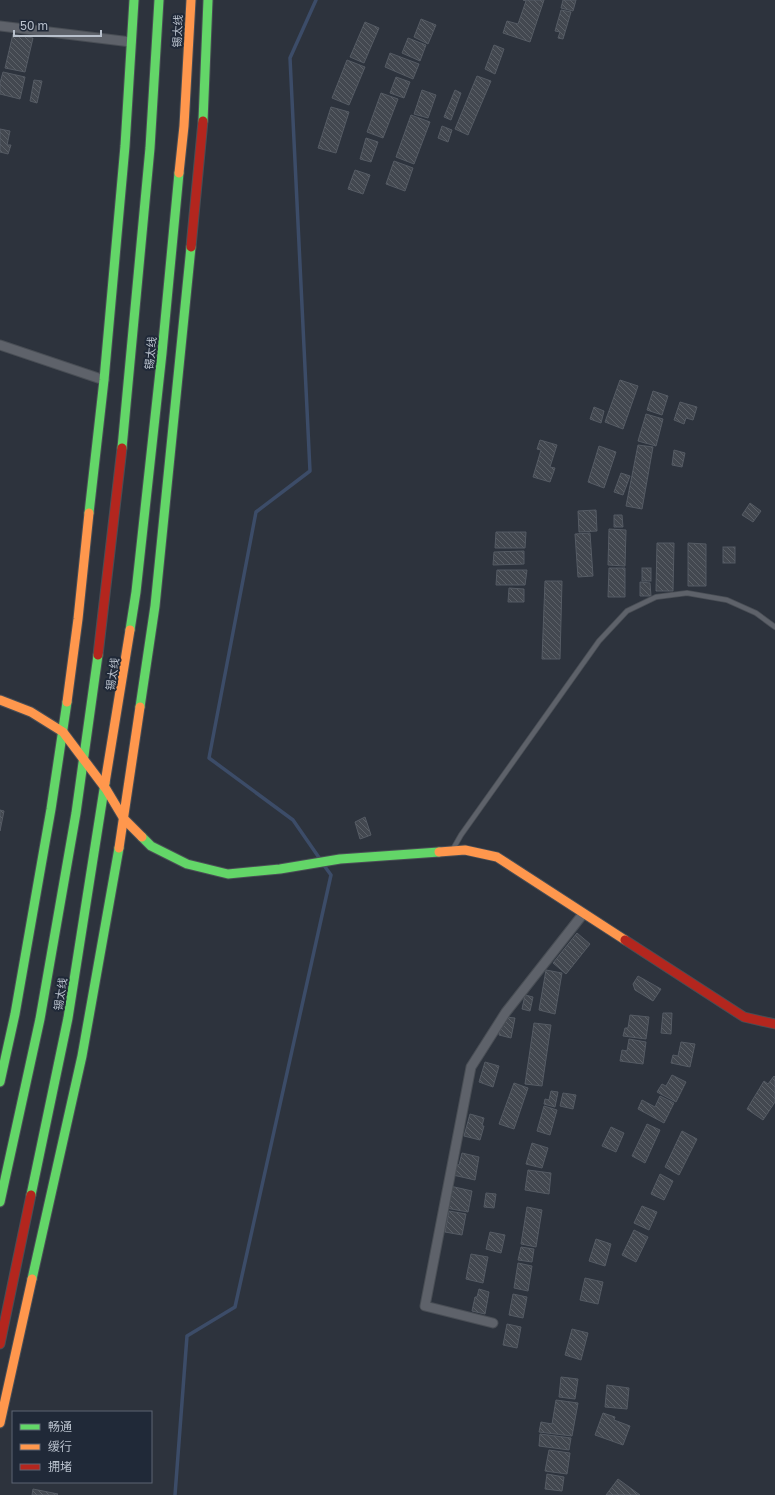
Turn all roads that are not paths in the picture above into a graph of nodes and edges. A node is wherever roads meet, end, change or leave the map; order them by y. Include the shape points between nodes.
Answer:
1 (134, 0) edge
2 (159, 0) edge
3 (191, 0) edge
4 (208, 0) edge
5 (0, 26) edge
6 (131, 42) junction
7 (0, 345) edge
8 (104, 380) junction
9 (775, 627) edge
10 (0, 700) edge
11 (63, 732) junction
12 (84, 758) junction
13 (106, 789) junction
14 (124, 819) junction
15 (451, 852) junction
16 (583, 914) junction
17 (775, 1024) edge
18 (0, 1082) edge
19 (0, 1202) edge
20 (493, 1323) dead end
21 (0, 1344) edge
22 (0, 1423) edge

1 - 6 main road
2 - 12 main road, 锡太线 via 150,148 129,382 103,622
3 - 13 main road, 锡太线 via 183,134 140,562
4 - 14 main road via 202,137 155,606
5 - 6 street
6 - 8 main road via 125,146
7 - 8 street
8 - 11 main road
9 - 15 lane via 756,613 727,600 687,593 656,597 627,611 599,641
10 - 11 main road via 31,712
11 - 12 main road
11 - 18 main road via 15,1014
12 - 13 main road
12 - 19 main road, 锡太线 via 40,1019
13 - 14 main road
13 - 21 main road, 锡太线 via 68,1018
14 - 15 main road via 151,846 187,864 228,874 340,859
14 - 22 main road via 82,1056
15 - 16 main road via 465,850 497,857
16 - 17 main road via 744,1017
16 - 20 street via 506,1012 471,1067 425,1306

